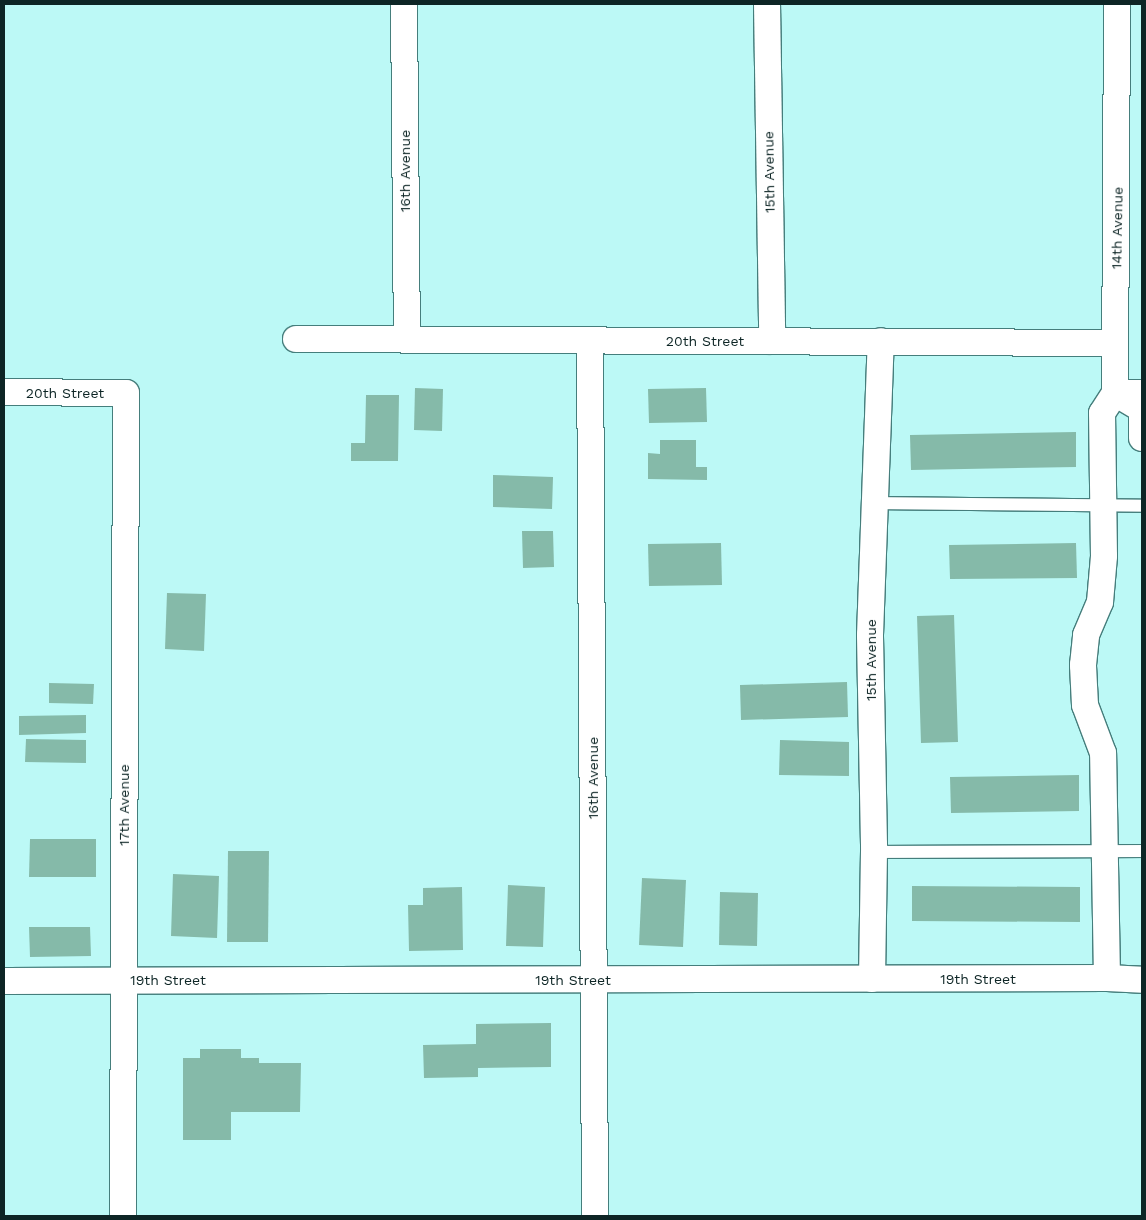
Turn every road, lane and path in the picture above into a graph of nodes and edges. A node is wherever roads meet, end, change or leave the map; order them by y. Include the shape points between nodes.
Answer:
1 (404, 4) edge
2 (767, 4) edge
3 (1117, 4) edge
4 (1131, 53) edge
5 (296, 338) dead end
6 (407, 339) junction
7 (590, 340) junction
8 (772, 341) junction
9 (881, 341) junction
10 (1115, 343) junction
11 (4, 392) edge
12 (126, 393) joint
13 (1115, 393) junction
14 (1142, 393) edge
15 (1142, 438) edge
16 (875, 503) junction
17 (1103, 505) junction
18 (1142, 506) edge
19 (1142, 851) edge
20 (874, 852) junction
21 (1104, 852) junction
22 (1107, 978) junction
23 (872, 979) junction
24 (123, 980) junction
25 (595, 980) junction
26 (1142, 980) edge
27 (4, 981) edge
28 (123, 1216) edge
29 (595, 1216) edge

1 - 6 street, 16th Avenue
2 - 8 street, 15th Avenue
3 - 4 street, 14th Avenue
4 - 10 street, 14th Avenue
5 - 6 street, 20th Street
6 - 7 street, 20th Street
7 - 8 street, 20th Street
7 - 25 street, 16th Avenue
8 - 9 street, 20th Street
9 - 10 street, 20th Street
9 - 16 street, 15th Avenue
10 - 13 street, 14th Avenue
11 - 12 street, 20th Street
12 - 24 street, 17th Avenue
13 - 14 street
13 - 15 street via 1142,409
13 - 17 street via 1102,413
16 - 17 lane
16 - 20 street, 15th Avenue via 870,635
17 - 18 lane
17 - 21 street via 1100,602 1086,635 1083,665 1085,705 1103,753
19 - 21 lane
20 - 21 lane
20 - 23 street, 15th Avenue
21 - 22 street
22 - 23 street, 19th Street
22 - 26 street, 19th Street
23 - 25 street, 19th Street
24 - 25 street, 19th Street
24 - 27 street, 19th Street
24 - 28 street, 17th Avenue
25 - 29 street, 16th Avenue

